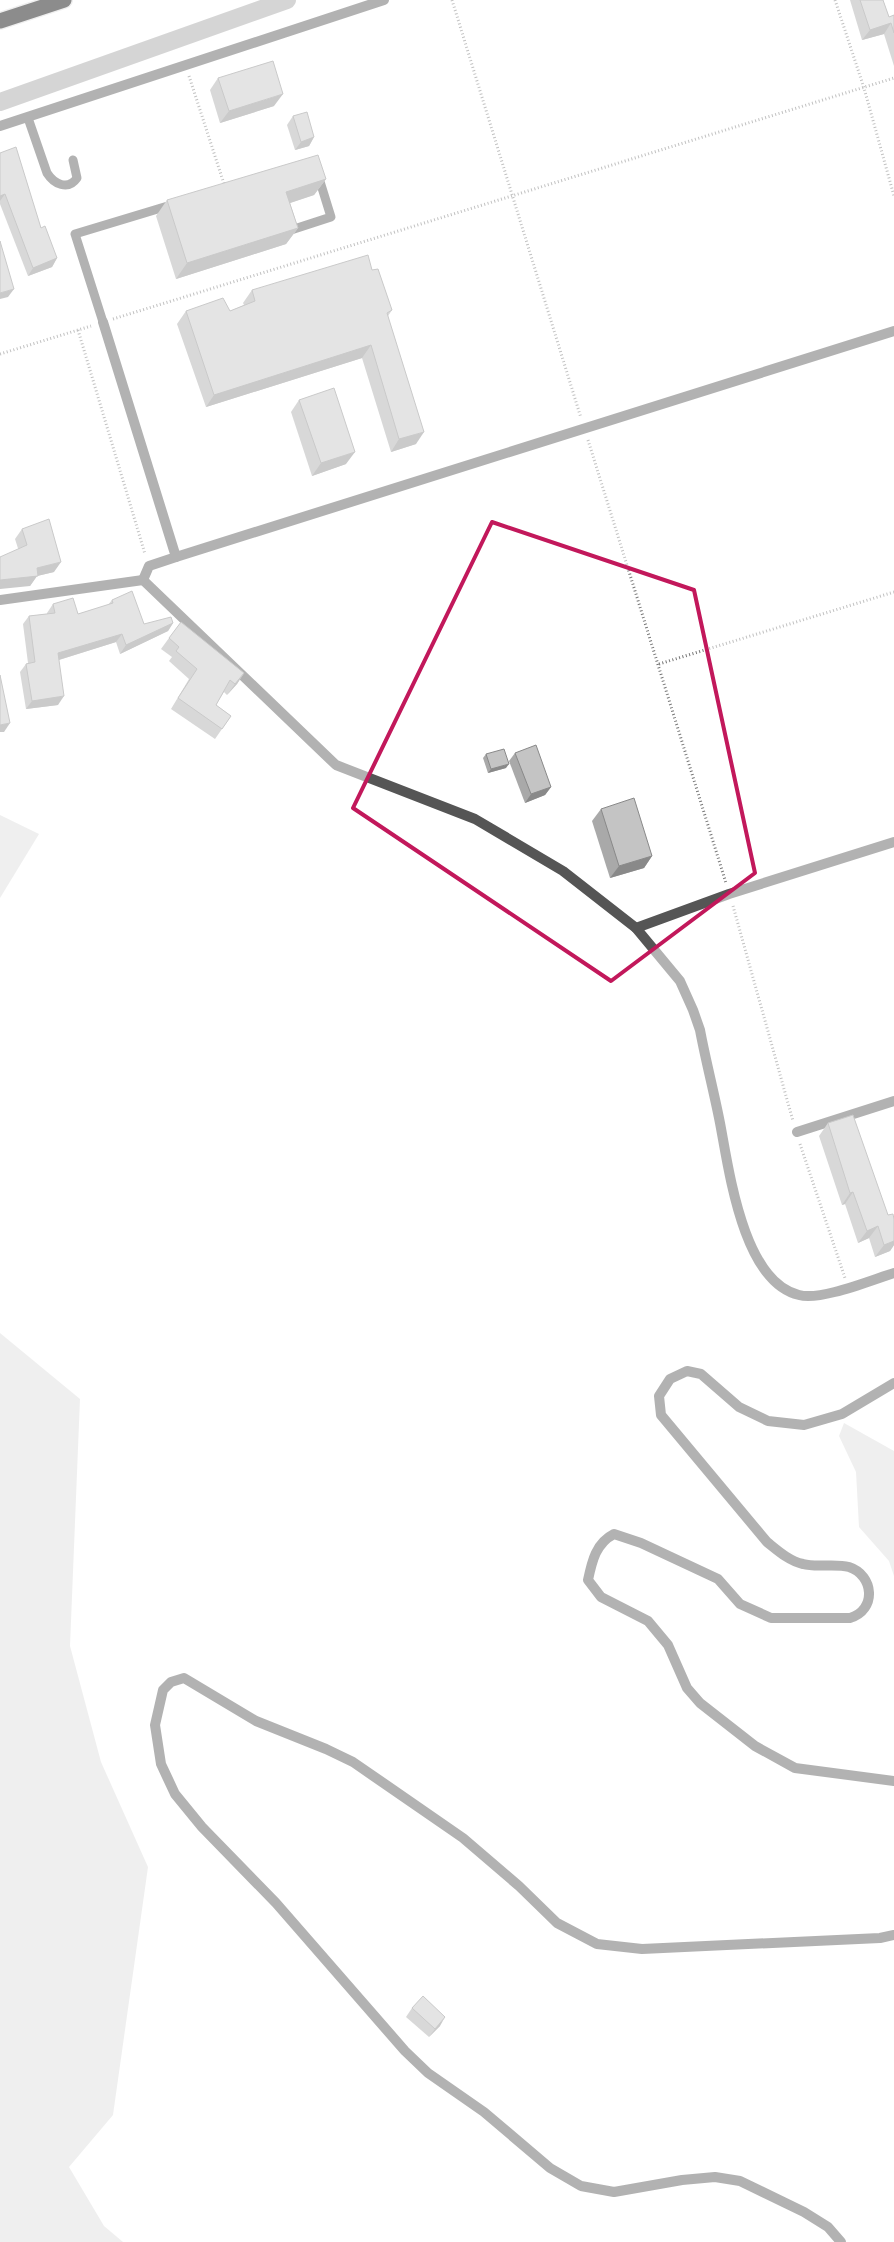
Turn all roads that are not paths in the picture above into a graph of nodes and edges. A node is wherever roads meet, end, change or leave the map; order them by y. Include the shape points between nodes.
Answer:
1 (64, 0) edge
2 (384, 0) edge
3 (0, 21) edge
4 (28, 118) junction
5 (0, 126) edge
6 (72, 160) dead end
7 (314, 162) edge
8 (179, 203) edge
9 (288, 231) edge
10 (104, 322) joint
11 (894, 331) edge
12 (176, 558) junction
13 (143, 580) junction
14 (0, 600) edge
15 (894, 842) edge
16 (636, 928) junction
17 (894, 1101) edge
18 (797, 1132) road end
19 (894, 1273) edge
20 (894, 1383) edge
21 (894, 1781) edge
22 (894, 1935) edge
23 (841, 2242) edge

1 - 3 highway
2 - 4 street
4 - 5 street
4 - 6 lane via 51,180 66,185 74,183 77,178
7 - 9 lane via 331,217
8 - 10 lane via 76,234
10 - 12 street
11 - 12 street
12 - 13 street via 149,566
13 - 14 street
13 - 16 street via 336,765 475,820 563,871
15 - 16 street via 729,894
16 - 19 street via 680,981 693,1010 700,1030 732,1191 748,1239 766,1272 783,1289 800,1296 830,1293
17 - 18 street
20 - 21 street via 842,1414 804,1424 768,1421 739,1407 701,1374 687,1371 670,1379 658,1396 661,1415 767,1542 802,1564 849,1567 859,1574 869,1588 869,1603 860,1615 850,1618 771,1618 740,1604 718,1579 614,1534 604,1539 592,1558 588,1580 601,1597 648,1621 668,1646 687,1688 700,1704 755,1746 795,1768
22 - 23 street via 642,1949 597,1944 557,1923 463,1838 354,1762 256,1721 184,1678 171,1682 163,1690 155,1724 161,1764 174,1794 428,2073 484,2112 550,2168 581,2186 614,2192 715,2177 740,2181 804,2212 828,2227

